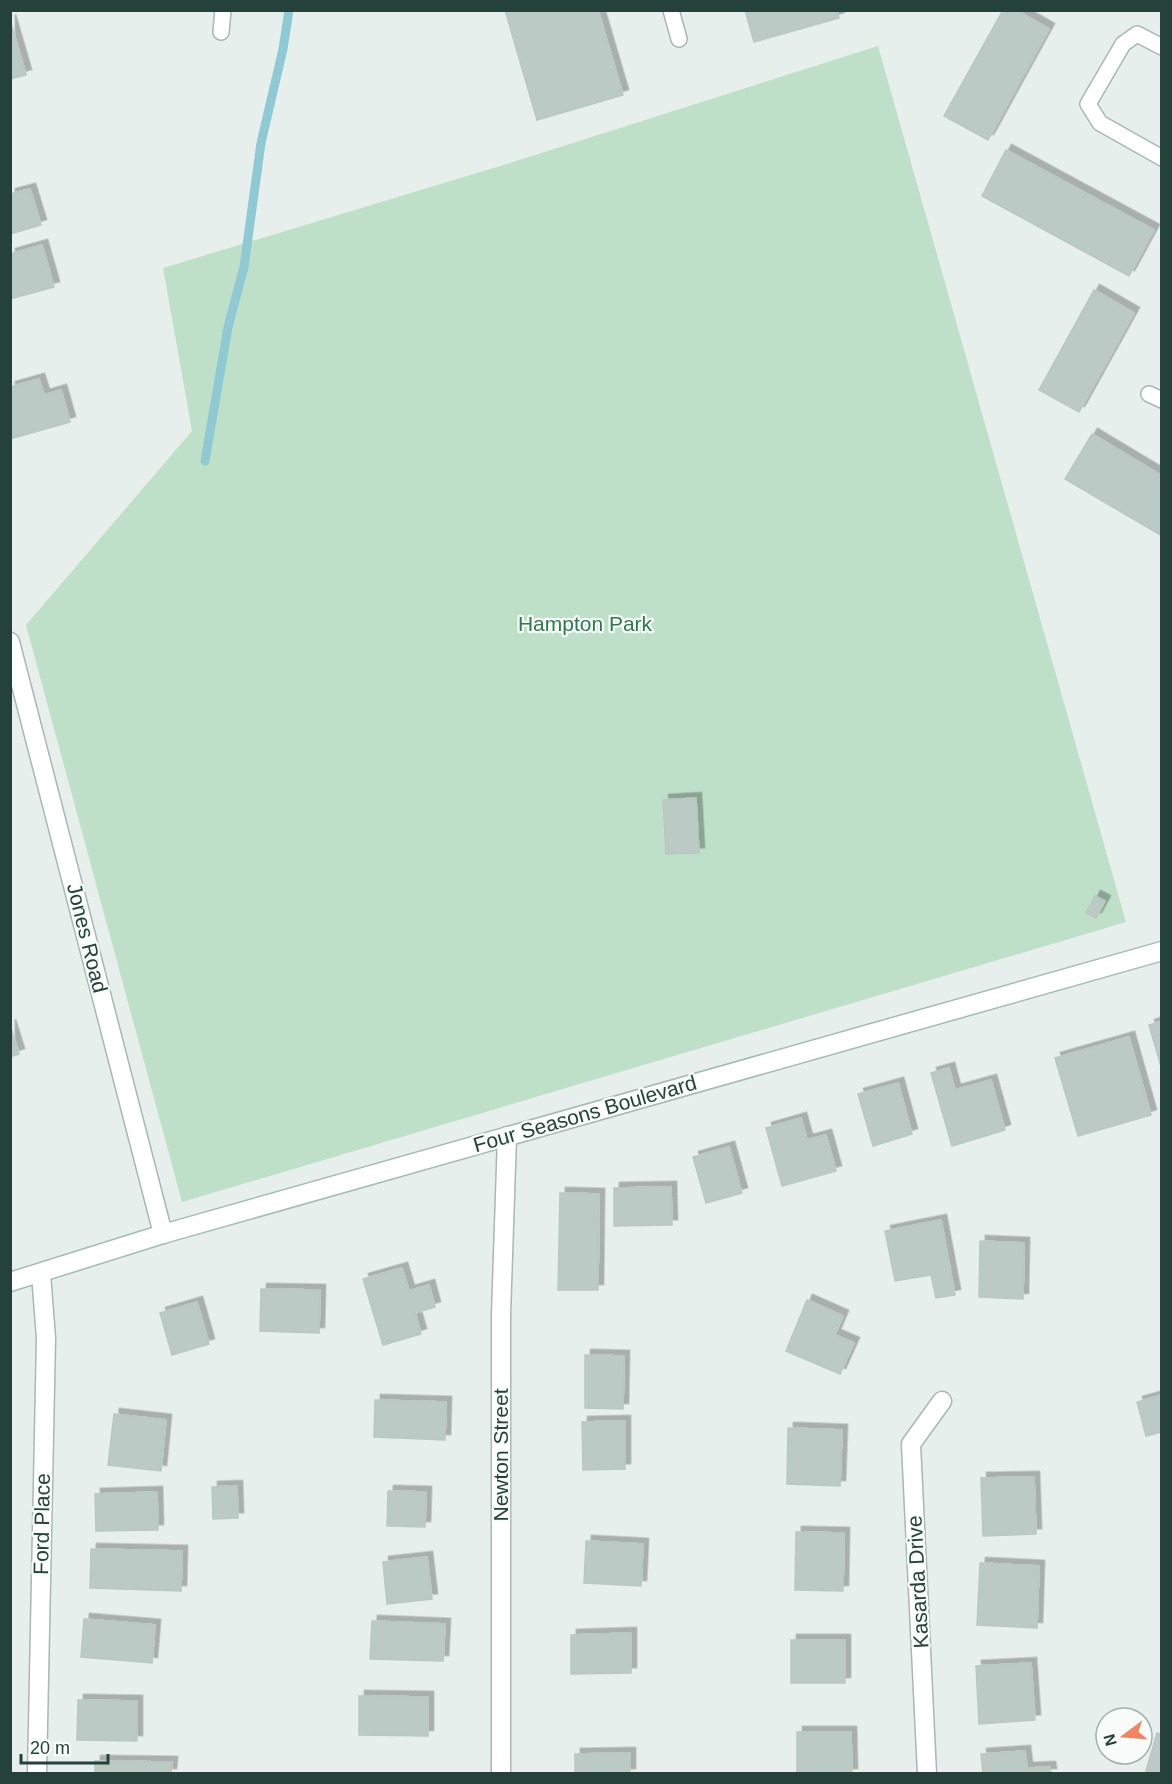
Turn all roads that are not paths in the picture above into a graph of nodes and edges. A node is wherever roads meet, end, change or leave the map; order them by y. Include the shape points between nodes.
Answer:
1 (223, 10) edge
2 (671, 10) edge
3 (220, 32) dead end
4 (679, 39) dead end
5 (1161, 47) edge
6 (1161, 158) edge
7 (10, 642) edge
8 (1161, 951) edge
9 (507, 1136) junction
10 (163, 1234) junction
11 (41, 1274) junction
12 (10, 1282) edge
13 (942, 1401) dead end
14 (37, 1773) edge
15 (501, 1773) edge
16 (927, 1773) edge

1 - 3 lane
2 - 4 lane
5 - 6 lane via 1137,34 1123,44 1088,104 1100,123
7 - 10 street, Jones Road
8 - 9 street, Four Seasons Boulevard
9 - 10 street, Four Seasons Boulevard
9 - 15 street, Newton Street via 501,1315
10 - 11 street, Four Seasons Boulevard
11 - 12 street, Four Seasons Boulevard
11 - 14 street, Ford Place via 46,1338
13 - 16 street, Kasarda Drive via 911,1444

